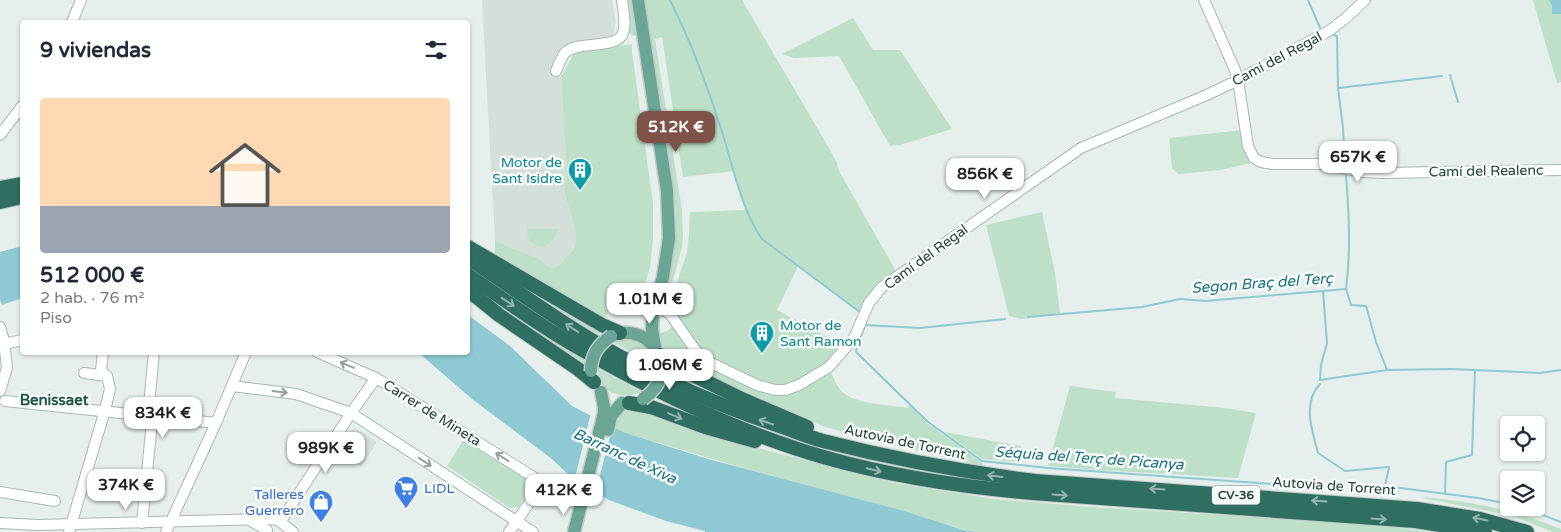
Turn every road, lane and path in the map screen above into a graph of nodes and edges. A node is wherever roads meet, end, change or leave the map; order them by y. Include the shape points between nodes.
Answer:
1 (81, 0) edge
2 (622, 0) edge
3 (638, 0) edge
4 (1204, 0) edge
5 (1365, 0) edge
6 (73, 20) edge
7 (556, 71) dead end
8 (1238, 80) junction
9 (20, 109) edge
10 (0, 135) edge
11 (1561, 170) edge
12 (20, 184) edge
13 (0, 188) edge
14 (20, 197) edge
15 (0, 202) edge
16 (470, 248) edge
17 (470, 259) edge
18 (470, 275) edge
19 (470, 292) edge
20 (654, 308) junction
21 (620, 334) junction
22 (2, 335) edge
23 (20, 340) edge
24 (103, 355) edge
25 (154, 355) edge
26 (245, 355) edge
27 (324, 355) edge
28 (659, 355) junction
29 (84, 373) dead end
30 (107, 376) junction
31 (376, 378) junction
32 (595, 382) junction
33 (232, 386) junction
34 (0, 391) edge
35 (6, 401) dead end
36 (631, 401) junction
37 (105, 410) junction
38 (350, 413) junction
39 (608, 414) junction
40 (148, 415) junction
41 (216, 422) junction
42 (863, 450) junction
43 (827, 458) junction
44 (0, 492) edge
45 (55, 501) dead end
46 (584, 509) junction
47 (288, 510) junction
48 (251, 520) junction
49 (1415, 521) junction
50 (0, 522) edge
51 (517, 522) junction
52 (142, 523) junction
53 (280, 524) edge
54 (167, 527) edge
55 (70, 528) edge
56 (113, 528) edge
57 (267, 531) edge
58 (294, 532) edge
59 (509, 532) edge
60 (533, 532) edge
61 (574, 532) edge
62 (582, 532) edge
63 (1466, 532) edge
64 (1485, 532) edge
65 (1527, 532) edge

1 - 6 street
2 - 7 street via 625,31 622,36 615,42 565,52
3 - 20 main road via 667,191 669,238
4 - 8 street, Camí del Realenc
5 - 8 street, Camí del Regal via 1329,31
8 - 11 street, Camí del Realenc via 1248,146 1254,158 1261,162 1321,164 1383,173
8 - 20 street, Camí del Regal via 1081,148 882,287 869,304 854,338 829,367 799,385 775,390 719,367 696,351 670,314
9 - 10 street
12 - 13 highway
14 - 15 highway
16 - 21 highway
42 -> 17 highway, Autovia de Torrent / CV-36 via 746,415 666,380 578,332
18 -> 43 highway, CV-36 via 570,343 625,374 743,428
19 - 32 highway
20 - 21 main road via 645,323
20 - 28 main road via 652,329
21 - 28 main road via 643,337 651,342
21 - 32 main road, bridge via 601,343 594,353
22 - 23 street
22 - 34 street via 7,368
24 - 30 street via 101,371
25 - 40 street
26 - 33 street
31 -> 27 street, Carrer de Mineta
28 - 36 main road, bridge via 661,376 658,385 651,393
28 - 42 highway via 744,400
29 - 30 street
30 - 37 street via 110,389
31 - 38 street
51 -> 31 street, Carrer de Mineta via 543,483
32 - 36 main road via 612,400
32 - 39 main road
33 -> 38 street via 296,394
33 - 41 street
35 - 37 street
36 - 39 main road
36 -> 43 highway via 724,433 808,456
37 - 40 street
37 - 55 street
38 - 47 street
38 -> 51 street
39 - 46 main road
40 - 41 street
40 - 52 street via 152,422
41 - 54 street
65 -> 42 highway, Autovia de Torrent / CV-36 via 1480,519 1417,509 1035,480 944,468
43 -> 49 highway, CV-36 via 886,472 1033,494
44 - 45 street
46 - 61 main road
46 - 62 main road
47 - 53 street
47 - 58 street
48 - 53 street
48 - 54 street
48 - 57 street
49 - 63 highway
49 - 64 highway, CV-36
50 - 55 street
51 - 59 street
51 - 60 street
52 - 54 street
52 - 56 street
53 - 57 street via 268,525
53 - 58 street
55 - 56 street

